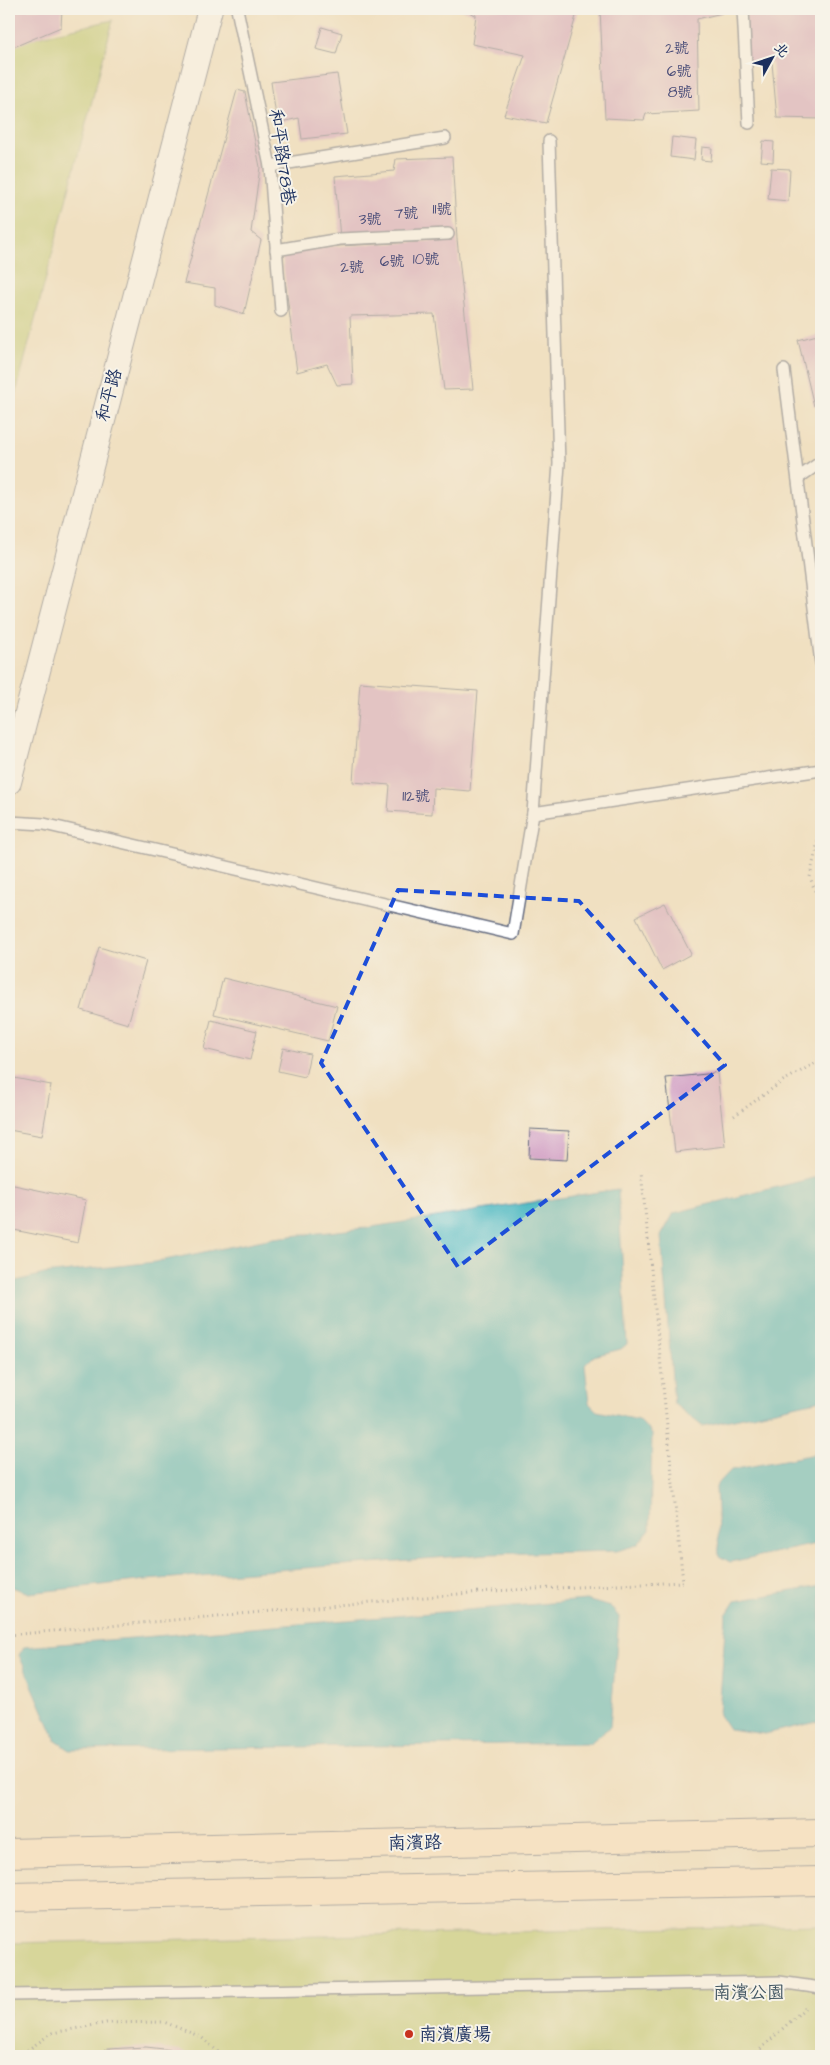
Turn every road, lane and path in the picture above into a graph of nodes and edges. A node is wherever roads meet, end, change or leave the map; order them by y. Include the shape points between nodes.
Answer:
1 (210, 9) edge
2 (237, 9) edge
3 (743, 9) edge
4 (749, 123) dead end
5 (445, 138) dead end
6 (549, 141) dead end
7 (270, 166) junction
8 (448, 234) dead end
9 (276, 250) junction
10 (281, 312) dead end
11 (784, 370) dead end
12 (821, 462) edge
13 (798, 478) junction
14 (821, 663) edge
15 (821, 770) edge
16 (9, 782) edge
17 (533, 813) junction
18 (9, 822) edge
19 (821, 827) edge
20 (821, 908) edge
21 (821, 1060) edge
22 (734, 1116) dead end
23 (641, 1171) dead end
24 (9, 1634) edge
25 (821, 1833) edge
26 (9, 1853) edge
27 (821, 1881) edge
28 (9, 1896) edge
29 (821, 1988) edge
30 (9, 1995) edge
31 (808, 2004) dead end
32 (19, 2056) edge
33 (223, 2056) edge
34 (753, 2056) edge

1 - 16 street, 和平路
2 - 7 lane, 和平路178巷
3 - 4 lane
5 - 7 lane
6 - 17 lane via 559,464
7 - 9 lane, 和平路178巷
8 - 9 lane via 340,239
9 - 10 lane, 和平路178巷
11 - 13 lane
12 - 13 lane
13 - 14 lane
15 - 17 lane
17 - 18 lane via 513,934 44,824
19 - 20 path via 810,877
21 - 22 path via 783,1081
23 - 24 path via 683,1582 492,1591
25 - 26 main road, 南濱路
27 - 28 main road
29 - 30 lane via 779,1982
31 - 34 path
32 - 33 path via 52,2033 106,2022 164,2022 201,2037

